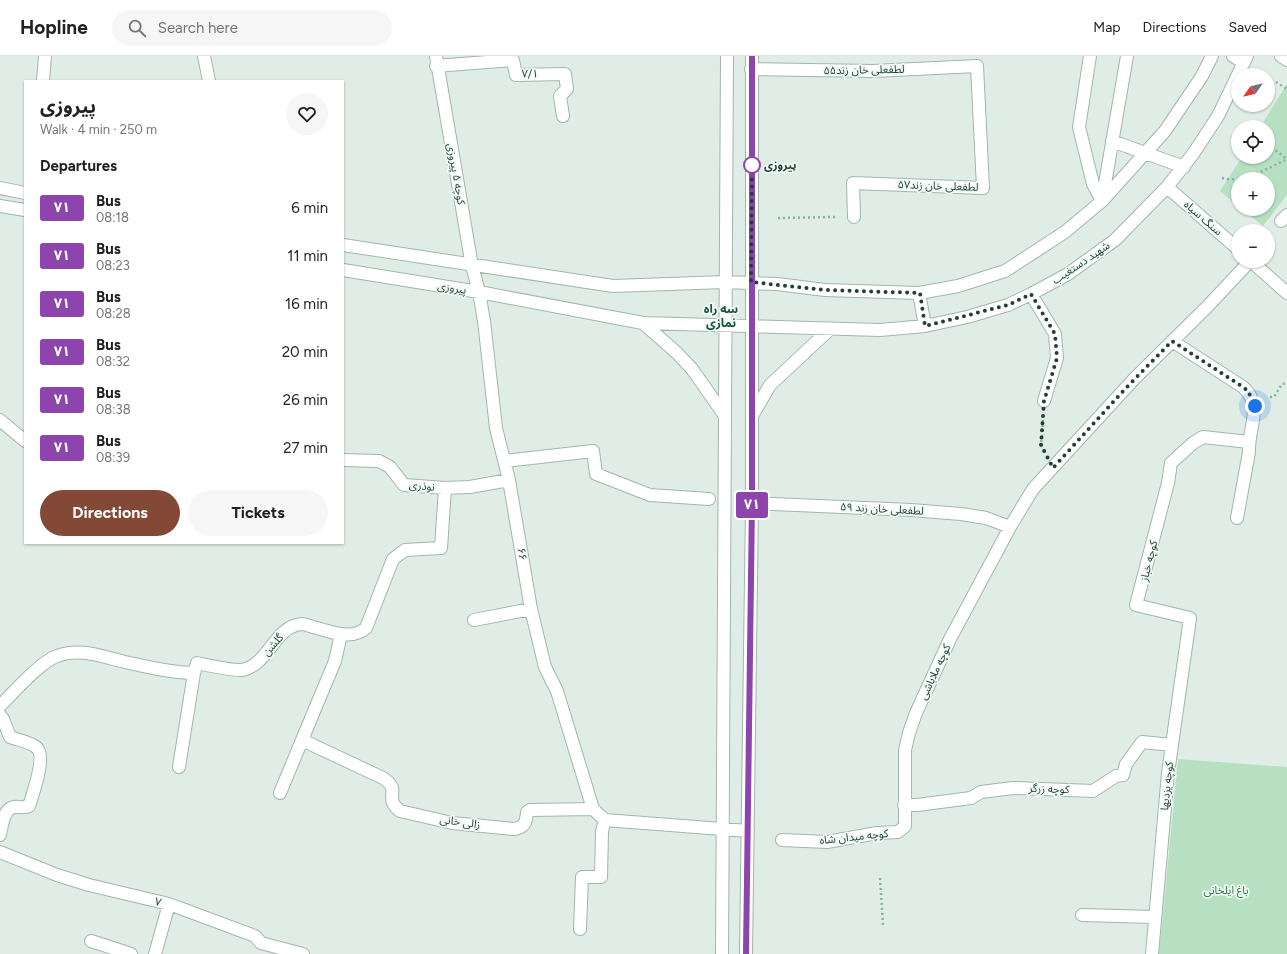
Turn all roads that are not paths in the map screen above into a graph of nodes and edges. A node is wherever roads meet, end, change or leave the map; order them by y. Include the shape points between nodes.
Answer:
1 (45, 56) edge
2 (204, 56) edge
3 (727, 56) edge
4 (752, 56) edge
5 (1090, 56) edge
6 (1127, 56) edge
7 (1212, 56) edge
8 (1233, 56) edge
9 (1281, 56) edge
10 (1246, 60) edge
11 (1287, 60) edge
12 (436, 61) edge
13 (977, 66) joint
14 (751, 70) junction
15 (43, 80) edge
16 (209, 80) edge
17 (563, 116) dead end
18 (1112, 141) junction
19 (1145, 154) junction
20 (1184, 167) junction
21 (1167, 187) junction
22 (0, 188) edge
23 (24, 192) edge
24 (1102, 201) junction
25 (0, 206) edge
26 (24, 210) edge
27 (854, 217) road end
28 (1231, 243) edge
29 (344, 245) edge
30 (472, 266) junction
31 (1243, 268) edge
32 (1258, 268) edge
33 (344, 270) edge
34 (725, 282) junction
35 (751, 282) junction
36 (479, 292) junction
37 (920, 293) junction
38 (1287, 293) edge
39 (1031, 294) junction
40 (643, 323) junction
41 (724, 325) junction
42 (751, 326) junction
43 (925, 326) junction
44 (830, 329) junction
45 (1172, 341) junction
46 (1044, 401) road end
47 (725, 416) junction
48 (751, 418) junction
49 (0, 420) edge
50 (24, 441) edge
51 (1249, 442) junction
52 (344, 460) edge
53 (505, 461) junction
54 (509, 480) junction
55 (445, 488) junction
56 (709, 499) dead end
57 (752, 503) junction
58 (1237, 518) dead end
59 (1010, 527) junction
60 (531, 609) junction
61 (1190, 618) joint
62 (474, 620) dead end
63 (341, 634) junction
64 (194, 673) junction
65 (0, 706) edge
66 (0, 715) edge
67 (302, 740) junction
68 (1172, 745) junction
69 (179, 767) dead end
70 (280, 793) dead end
71 (904, 805) junction
72 (593, 809) junction
73 (606, 820) junction
74 (723, 829) junction
75 (902, 830) joint
76 (748, 831) junction
77 (0, 835) edge
78 (782, 840) dead end
79 (4, 854) edge
80 (169, 904) junction
81 (1082, 915) dead end
82 (1154, 916) junction
83 (580, 929) dead end
84 (91, 941) dead end
85 (131, 954) edge
86 (155, 954) edge
87 (304, 954) edge
88 (722, 954) edge
89 (746, 954) edge
90 (1152, 954) edge

1 - 15 street
2 - 16 street
3 - 34 street
4 - 14 street
5 - 24 street via 1079,127 1093,184
6 - 18 street
7 - 19 street via 1202,76 1165,131
8 - 10 street
9 - 11 street
10 - 20 street, شهید دستغیب via 1218,116
12 - 17 street, ۷/۱ via 513,60 516,75 566,74 567,89 560,96
12 - 30 street, کوچه ۵ پیروزی
13 - 14 street, لطفعلی خان زند۵۵ via 873,71
13 - 27 street, لطفعلی خان زند۵۷ via 983,188 853,183
14 - 35 street
18 - 19 street
18 - 24 street
19 - 20 street
19 - 24 street
20 - 21 street, شهید دستغیب
21 - 28 street, سنگ سیاه
21 - 39 street, شهید دستغیب via 1115,240 1068,274
22 - 23 street
24 - 37 street via 1065,232 1005,271 958,286
25 - 26 street
29 - 30 street
30 - 34 street via 614,286
30 - 36 street, کوچه ۵ پیروزی
31 - 45 street, کوچه ملاباشی
32 - 38 street
33 - 36 street, پیروزی
34 - 35 street
34 - 41 street
35 - 37 street via 825,290
35 - 42 street
36 - 40 street, پیروزی
36 - 53 street, ۶۶ via 496,428
37 - 43 street
39 - 43 street, شهید دستغیب via 1008,305
39 - 46 street via 1055,334 1057,358
40 - 41 street, پیروزی
40 - 47 street via 692,369
41 - 42 street, پیروزی
41 - 47 street
42 - 44 street, شهید دستغیب
42 - 48 street
43 - 44 street, شهید دستغیب via 880,330
44 - 48 street via 770,385
45 - 51 street via 1248,391 1255,406
45 - 59 street, کوچه ملاباشی via 1033,489
47 - 74 street
48 - 57 street
49 - 50 street
51 - 58 street
51 - 61 street, کوچه خباز via 1204,437 1193,443 1171,463 1136,605
52 - 55 street, نوذری via 379,461 390,467 404,485
53 - 54 street, ۶۶
53 - 56 street via 593,451 596,474 650,494
54 - 55 street, نوذری via 470,487
54 - 60 street, ۶۶
55 - 63 street, گلشن via 441,548 405,550 393,559 366,628 360,633
57 - 59 street, لطفعلی خان زند ۵۹ via 954,513 986,518
57 - 76 street
59 - 71 street, کوچه ملاباشی via 950,639 916,713 905,750
60 - 62 street
60 - 72 street, ۶۶ via 545,667 557,691
61 - 68 street, کوچه یزدیها
63 - 64 street, گلشن via 302,624 280,635 266,655 242,670 197,663
63 - 67 street via 335,660
64 - 65 street via 126,662 93,653 71,652 56,656 26,678
64 - 69 street
66 - 77 street via 10,737 35,746 40,751 41,760 29,806 9,810 4,816
67 - 70 street
67 - 72 street, زالی خانی via 391,783 394,789 391,798 394,807 400,811 452,823 514,829 522,828 530,810
68 - 71 street, کوچه زرگر via 1142,742 1126,764 1123,774 1093,791 1013,788 981,792 971,798
68 - 82 street, کوچه یزدیها
71 - 75 street, کوچه ملاباشی via 905,826
72 - 73 street
73 - 74 street
73 - 83 street via 602,831 600,877 582,877
74 - 76 street
74 - 88 street
75 - 78 street, کوچه میدان شاه via 827,842
76 - 89 street
79 - 80 street, ۷ via 31,866 89,885
80 - 86 street
80 - 87 street, ۷ via 255,936 261,943
81 - 82 street
82 - 90 street, کوچه یزدیها
84 - 85 street

